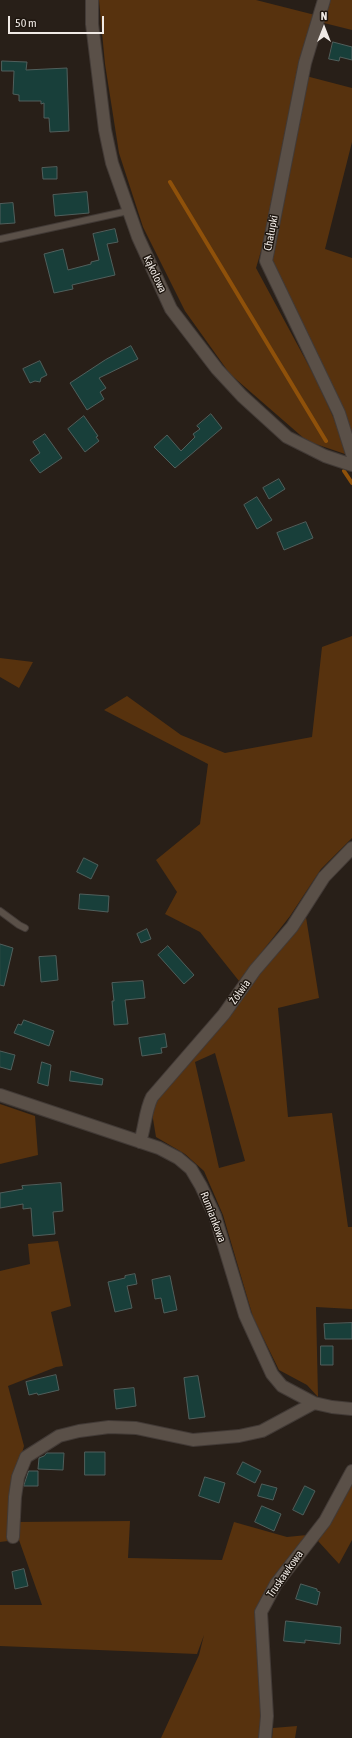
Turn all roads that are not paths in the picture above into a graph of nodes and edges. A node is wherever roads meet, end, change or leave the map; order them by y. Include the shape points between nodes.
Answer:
1 (92, 0) edge
2 (324, 0) edge
3 (128, 211) junction
4 (0, 239) edge
5 (352, 454) edge
6 (352, 465) edge
7 (352, 848) edge
8 (0, 911) edge
9 (26, 928) dead end
10 (0, 1095) edge
11 (140, 1142) junction
12 (314, 1403) junction
13 (352, 1409) edge
14 (352, 1471) edge
15 (13, 1537) dead end
16 (264, 1738) edge

1 - 3 street, Kąkolowa via 92,24 105,130 112,163
2 - 5 street, Chałupki via 305,63 266,261 339,413
3 - 4 lane
3 - 6 street, Kąkolowa via 172,309 218,369 242,396 287,437 325,456
7 - 11 street, Żółwia via 324,877 292,927 224,1014 152,1097
8 - 9 lane
10 - 11 street, Rumiankowa
11 - 12 street, Rumiankowa via 178,1158 191,1169 215,1216 245,1315 272,1374 282,1386
12 - 13 street, Rumiankowa
12 - 15 street via 262,1430 239,1436 193,1440 136,1428 109,1427 59,1436 26,1457 18,1477
14 - 16 street, Truskawkowa via 325,1521 276,1584 261,1612 267,1716

